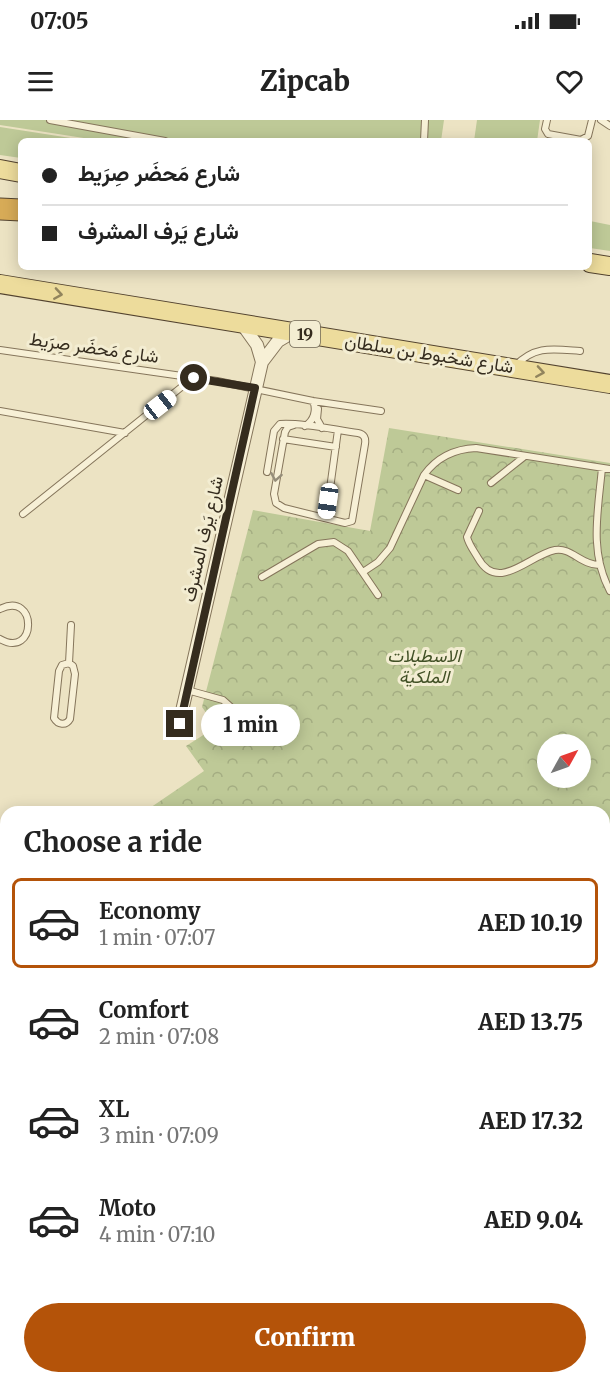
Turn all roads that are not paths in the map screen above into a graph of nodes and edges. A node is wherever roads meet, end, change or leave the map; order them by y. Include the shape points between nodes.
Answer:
1 (50, 120) edge
2 (424, 120) edge
3 (547, 120) edge
4 (592, 120) edge
5 (601, 120) edge
6 (610, 126) edge
7 (149, 138) edge
8 (424, 138) edge
9 (570, 138) edge
10 (584, 138) edge
11 (0, 169) edge
12 (18, 172) edge
13 (0, 209) edge
14 (18, 210) edge
15 (592, 263) edge
16 (610, 266) edge
17 (0, 284) edge
18 (242, 324) junction
19 (293, 332) junction
20 (0, 350) edge
21 (580, 351) dead end
22 (262, 362) junction
23 (513, 368) junction
24 (194, 378) junction
25 (610, 384) edge
26 (255, 388) junction
27 (313, 400) junction
28 (322, 402) junction
29 (0, 411) edge
30 (381, 411) dead end
31 (294, 424) junction
32 (305, 426) junction
33 (322, 428) junction
34 (338, 430) junction
35 (125, 433) junction
36 (283, 439) junction
37 (336, 447) junction
38 (525, 456) junction
39 (602, 468) junction
40 (610, 469) edge
41 (267, 472) dead end
42 (423, 475) junction
43 (491, 483) dead end
44 (458, 490) dead end
45 (479, 511) dead end
46 (23, 514) dead end
47 (326, 518) junction
48 (599, 564) junction
49 (363, 572) junction
50 (262, 577) dead end
51 (610, 591) edge
52 (378, 595) dead end
53 (0, 609) edge
54 (71, 626) dead end
55 (0, 639) edge
56 (69, 663) junction
57 (187, 690) junction
58 (258, 709) dead end
59 (180, 724) dead end

1 - 7 lane
2 - 8 lane
3 - 9 lane via 548,134
4 - 10 lane
5 - 6 lane
11 - 12 main road
13 - 14 highway
15 - 16 main road
17 -> 18 main road, شارع شخبوط بن سلطان / 19
18 - 19 main road, شارع شخبوط بن سلطان / 19
18 - 22 street via 257,345
19 - 22 street, شارع يَرف المشرف via 278,341
19 - 23 main road, شارع شخبوط بن سلطان / 19
20 - 24 lane, شارع مَحضَر صِرَيط
21 - 23 lane via 542,349 525,356
22 - 26 street, شارع يَرف المشرف
23 -> 25 main road, شارع شخبوط بن سلطان / 19
24 - 26 lane, شارع مَحضَر صِرَيط
24 - 35 lane
26 - 27 lane, شارع مَحضَر صِرَيط
26 - 57 street, شارع يَرف المشرف
27 - 28 lane, شارع مَحضَر صِرَيط
27 - 32 lane via 312,419
28 - 30 lane, شارع مَحضَر صِرَيط
28 - 33 lane via 317,419
29 - 35 lane
31 - 32 lane
31 - 36 lane
31 - 41 lane via 276,427
32 - 33 lane
33 - 34 lane
34 - 37 lane
34 - 47 lane via 361,433 365,444 352,521
35 - 46 lane
36 - 37 lane
36 -> 47 lane via 274,500 281,507
37 - 47 lane
38 - 39 lane
38 - 42 lane via 466,448 438,460
38 - 43 lane
39 - 40 lane
39 - 48 lane via 596,528
42 - 44 lane
42 - 49 lane via 390,548
45 - 48 lane via 467,537 488,572 501,573 555,550 566,550 586,563
48 - 51 lane
49 - 50 lane via 344,547 329,541
49 - 52 lane
53 - 55 lane via 16,607 26,615 29,626 19,641
54 - 56 lane
56 - 56 lane via 60,668 54,718 62,724 70,719 75,674
57 - 58 lane via 223,700 242,717
57 - 59 street, شارع يَرف المشرف

